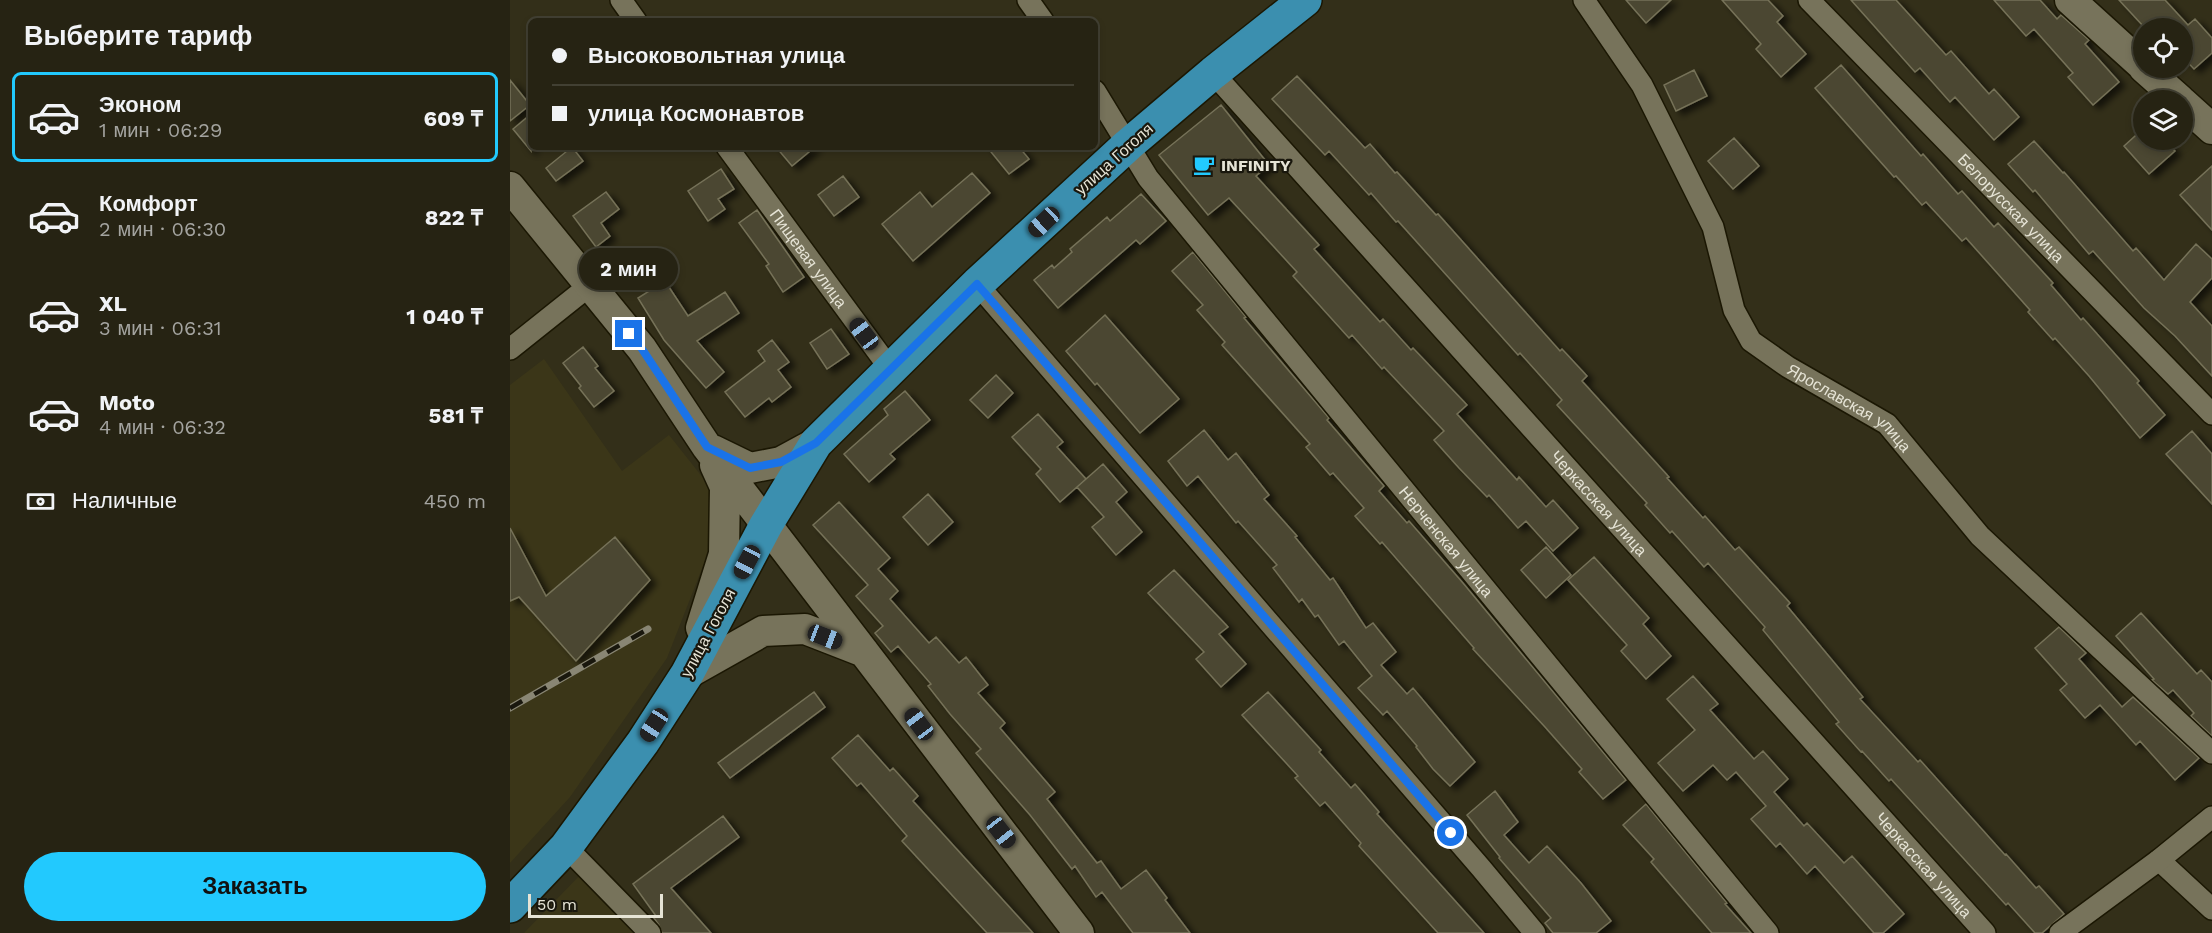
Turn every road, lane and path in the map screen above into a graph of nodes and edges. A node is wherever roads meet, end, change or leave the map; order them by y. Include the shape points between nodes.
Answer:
1 (621, 0) edge
2 (1028, 0) edge
3 (1305, 0) edge
4 (1584, 0) edge
5 (1809, 0) edge
6 (2070, 0) edge
7 (634, 18) edge
8 (1041, 18) edge
9 (2133, 57) edge
10 (1213, 73) junction
11 (2156, 78) edge
12 (2169, 90) edge
13 (1098, 96) edge
14 (2193, 112) edge
15 (2212, 129) edge
16 (1128, 145) junction
17 (729, 150) edge
18 (510, 187) edge
19 (977, 284) junction
20 (590, 286) junction
21 (510, 349) edge
22 (891, 370) junction
23 (2212, 414) edge
24 (816, 443) junction
25 (707, 447) junction
26 (766, 525) junction
27 (864, 652) junction
28 (687, 674) junction
29 (2212, 753) edge
30 (2212, 817) edge
31 (566, 847) junction
32 (2159, 860) junction
33 (510, 906) edge
34 (2212, 909) edge
35 (650, 933) edge
36 (1079, 933) edge
37 (1534, 933) edge
38 (1768, 933) edge
39 (1985, 933) edge
40 (2060, 933) edge

1 - 7 street
2 - 8 street
3 - 10 highway, улица Гоголя
4 - 29 street, Ярославская улица via 1642,85 1713,227 1734,310 1751,341 1887,424 1980,536
5 - 23 street, Белорусская улица
6 - 9 street
10 - 16 highway, улица Гоголя
10 - 39 street, Черкасская улица
11 - 12 street
13 - 16 street, Нерченская улица
14 - 15 street
16 - 19 highway, улица Гоголя
16 - 38 street, Нерченская улица via 1148,178
17 - 22 street, Пищевая улица
18 - 20 street
19 - 22 highway, улица Гоголя
19 - 37 street
20 - 21 street
20 - 25 street via 642,349
22 - 24 highway, улица Гоголя
24 - 25 street via 781,462 750,468
24 - 26 highway, улица Гоголя
25 - 26 street
25 - 28 street via 725,488 724,554
26 - 27 street
26 - 28 highway, улица Гоголя
27 - 28 street via 805,629 763,631
27 - 36 street
28 - 31 highway, улица Гоголя
30 - 32 street
31 - 33 highway, улица Гоголя
31 - 35 street
32 - 34 street
32 - 40 street

